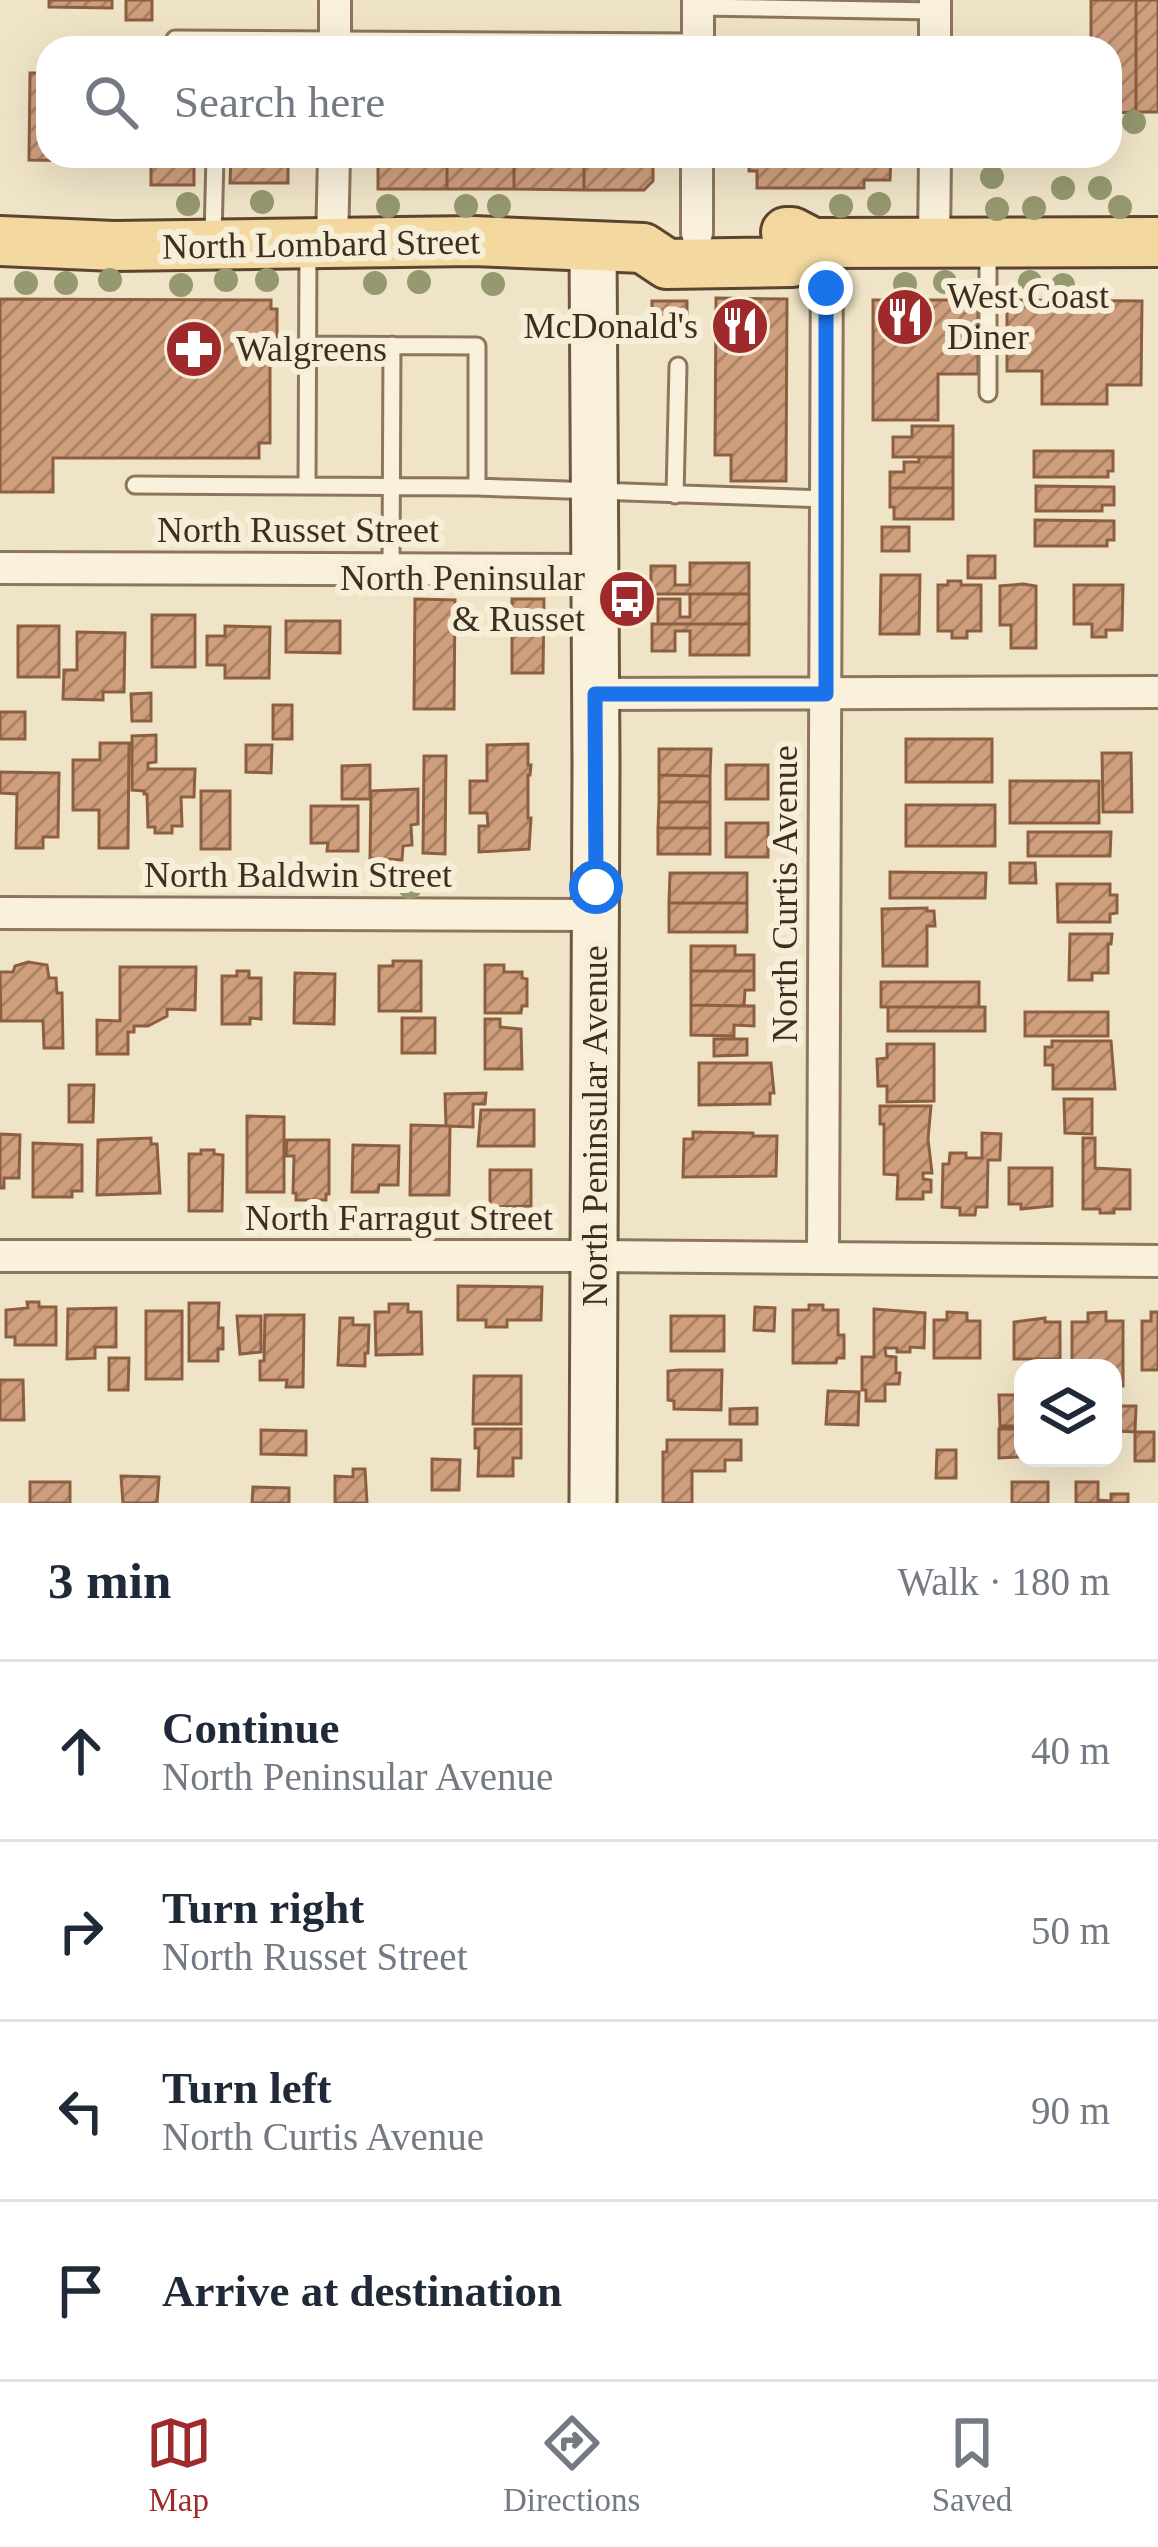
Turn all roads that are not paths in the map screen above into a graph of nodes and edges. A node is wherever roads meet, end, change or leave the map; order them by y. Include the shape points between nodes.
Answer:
1 (335, 0) edge
2 (698, 4) edge
3 (935, 5) edge
4 (335, 36) edge
5 (698, 36) edge
6 (935, 36) edge
7 (215, 168) edge
8 (332, 168) edge
9 (697, 168) edge
10 (934, 168) edge
11 (697, 233) junction
12 (0, 241) edge
13 (1158, 242) edge
14 (820, 243) junction
15 (934, 243) junction
16 (988, 243) junction
17 (320, 244) junction
18 (593, 245) junction
19 (213, 246) junction
20 (643, 248) junction
21 (308, 345) junction
22 (392, 345) junction
23 (678, 366) dead end
24 (988, 393) dead end
25 (135, 485) dead end
26 (307, 486) junction
27 (391, 486) junction
28 (477, 487) junction
29 (595, 491) junction
30 (675, 496) junction
31 (826, 499) junction
32 (0, 568) edge
33 (391, 569) junction
34 (595, 570) junction
35 (1158, 692) edge
36 (595, 694) junction
37 (826, 694) junction
38 (0, 914) edge
39 (596, 915) junction
40 (0, 1256) edge
41 (595, 1256) junction
42 (823, 1258) junction
43 (1158, 1261) edge
44 (593, 1503) edge

1 - 4 street
2 - 3 lane
2 - 5 street
3 - 6 street
7 - 19 lane
8 - 17 street
9 - 11 street
10 - 15 street
11 - 14 main road, North Lombard Street via 792,232
11 - 20 main road, North Lombard Street via 665,232
12 - 19 main road, North Lombard Street
13 - 16 main road, North Lombard Street
14 - 15 main road, North Lombard Street
14 - 20 main road, North Lombard Street via 792,262 667,264
14 - 31 street, North Curtis Avenue
15 - 16 main road, North Lombard Street
16 - 24 lane
17 - 18 main road, North Lombard Street
17 - 19 main road, North Lombard Street
17 - 21 lane
18 - 20 main road, North Lombard Street
18 - 29 street, North Peninsular Avenue
21 - 22 lane
21 - 26 lane
22 - 27 lane
22 - 28 lane via 477,346
23 - 30 lane
25 - 26 lane
26 - 27 lane
27 - 28 lane
27 - 33 lane
28 - 29 lane
29 - 30 lane
29 - 34 street, North Peninsular Avenue
30 - 31 lane
31 - 37 street, North Curtis Avenue
32 - 33 street, North Russet Street
33 - 34 street, North Russet Street
34 - 36 street, North Peninsular Avenue
35 - 37 street
36 - 37 street
36 - 39 street, North Peninsular Avenue
37 - 42 street, North Curtis Avenue
38 - 39 street, North Baldwin Street
39 - 41 street, North Peninsular Avenue
40 - 41 street, North Farragut Street
41 - 42 street, North Farragut Street
41 - 44 street, North Peninsular Avenue
42 - 43 street, North Farragut Street

